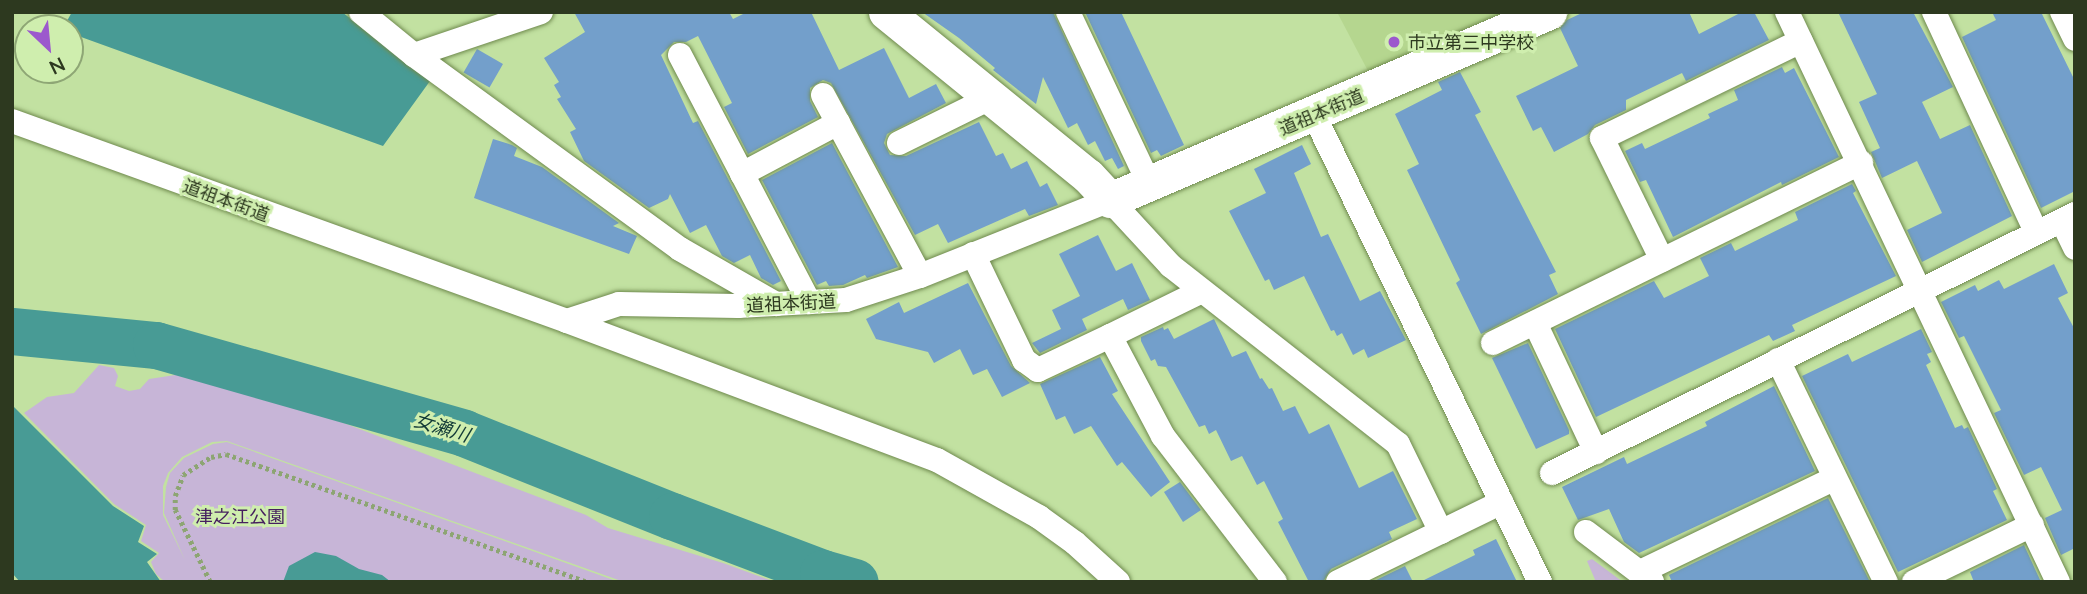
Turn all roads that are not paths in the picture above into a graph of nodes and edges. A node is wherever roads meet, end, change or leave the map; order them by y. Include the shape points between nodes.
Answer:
1 (361, 12) edge
2 (541, 12) edge
3 (1068, 12) edge
4 (1549, 12) edge
5 (1787, 12) edge
6 (1934, 12) edge
7 (2062, 12) edge
8 (903, 17) edge
9 (2075, 39) edge
10 (1801, 41) junction
11 (414, 55) junction
12 (680, 55) dead end
13 (823, 95) dead end
14 (992, 97) junction
15 (1314, 115) junction
16 (12, 121) edge
17 (838, 123) junction
18 (900, 143) dead end
19 (1861, 163) junction
20 (742, 174) junction
21 (1149, 183) junction
22 (1110, 201) junction
23 (2068, 218) edge
24 (2036, 232) junction
25 (2075, 248) edge
26 (973, 254) junction
27 (1661, 260) junction
28 (920, 276) junction
29 (1921, 288) junction
30 (1202, 291) junction
31 (809, 302) junction
32 (776, 304) junction
33 (567, 321) junction
34 (1535, 323) junction
35 (1110, 336) junction
36 (1493, 343) dead end
37 (1778, 360) junction
38 (1596, 452) junction
39 (1552, 473) dead end
40 (1835, 478) junction
41 (1502, 502) junction
42 (2032, 525) junction
43 (1441, 532) junction
44 (1586, 532) dead end
45 (1646, 577) edge
46 (2063, 577) edge
47 (1118, 582) edge
48 (1275, 582) edge
49 (1338, 582) edge
50 (1541, 582) edge
51 (1886, 582) edge
52 (1914, 582) edge

1 - 11 street
2 - 11 street
3 - 21 street
4 - 15 street, 道祖本街道
5 - 10 street
6 - 24 street
7 - 9 street
8 - 14 street
10 - 19 street
10 - 27 street via 1602,138
11 - 32 street via 680,249
12 - 20 street
13 - 17 street
14 - 18 street
14 - 22 street via 1088,176
15 - 21 street, 道祖本街道
15 - 41 street
16 - 33 street, 道祖本街道
17 - 20 street
17 - 28 street
19 - 27 street
19 - 29 street
20 - 31 street
21 - 22 street, 道祖本街道
22 - 26 street, 道祖本街道
22 - 30 street via 1171,266
23 - 24 street
23 - 25 street
24 - 29 street
26 - 28 street, 道祖本街道
26 - 35 street via 1024,360 1038,370
27 - 34 street
28 - 31 street, 道祖本街道 via 846,300
29 - 37 street
29 - 42 street
30 - 35 street
30 - 43 street via 1398,444
31 - 32 street, 道祖本街道
32 - 33 street, 道祖本街道 via 619,304
33 - 47 street via 937,460 1039,517
34 - 36 street
34 - 38 street
35 - 48 street via 1163,436
37 - 38 street
37 - 40 street
38 - 39 street
40 - 45 street
40 - 51 street
41 - 43 street
41 - 50 street
42 - 46 street
42 - 52 street
43 - 49 street
44 - 45 street

